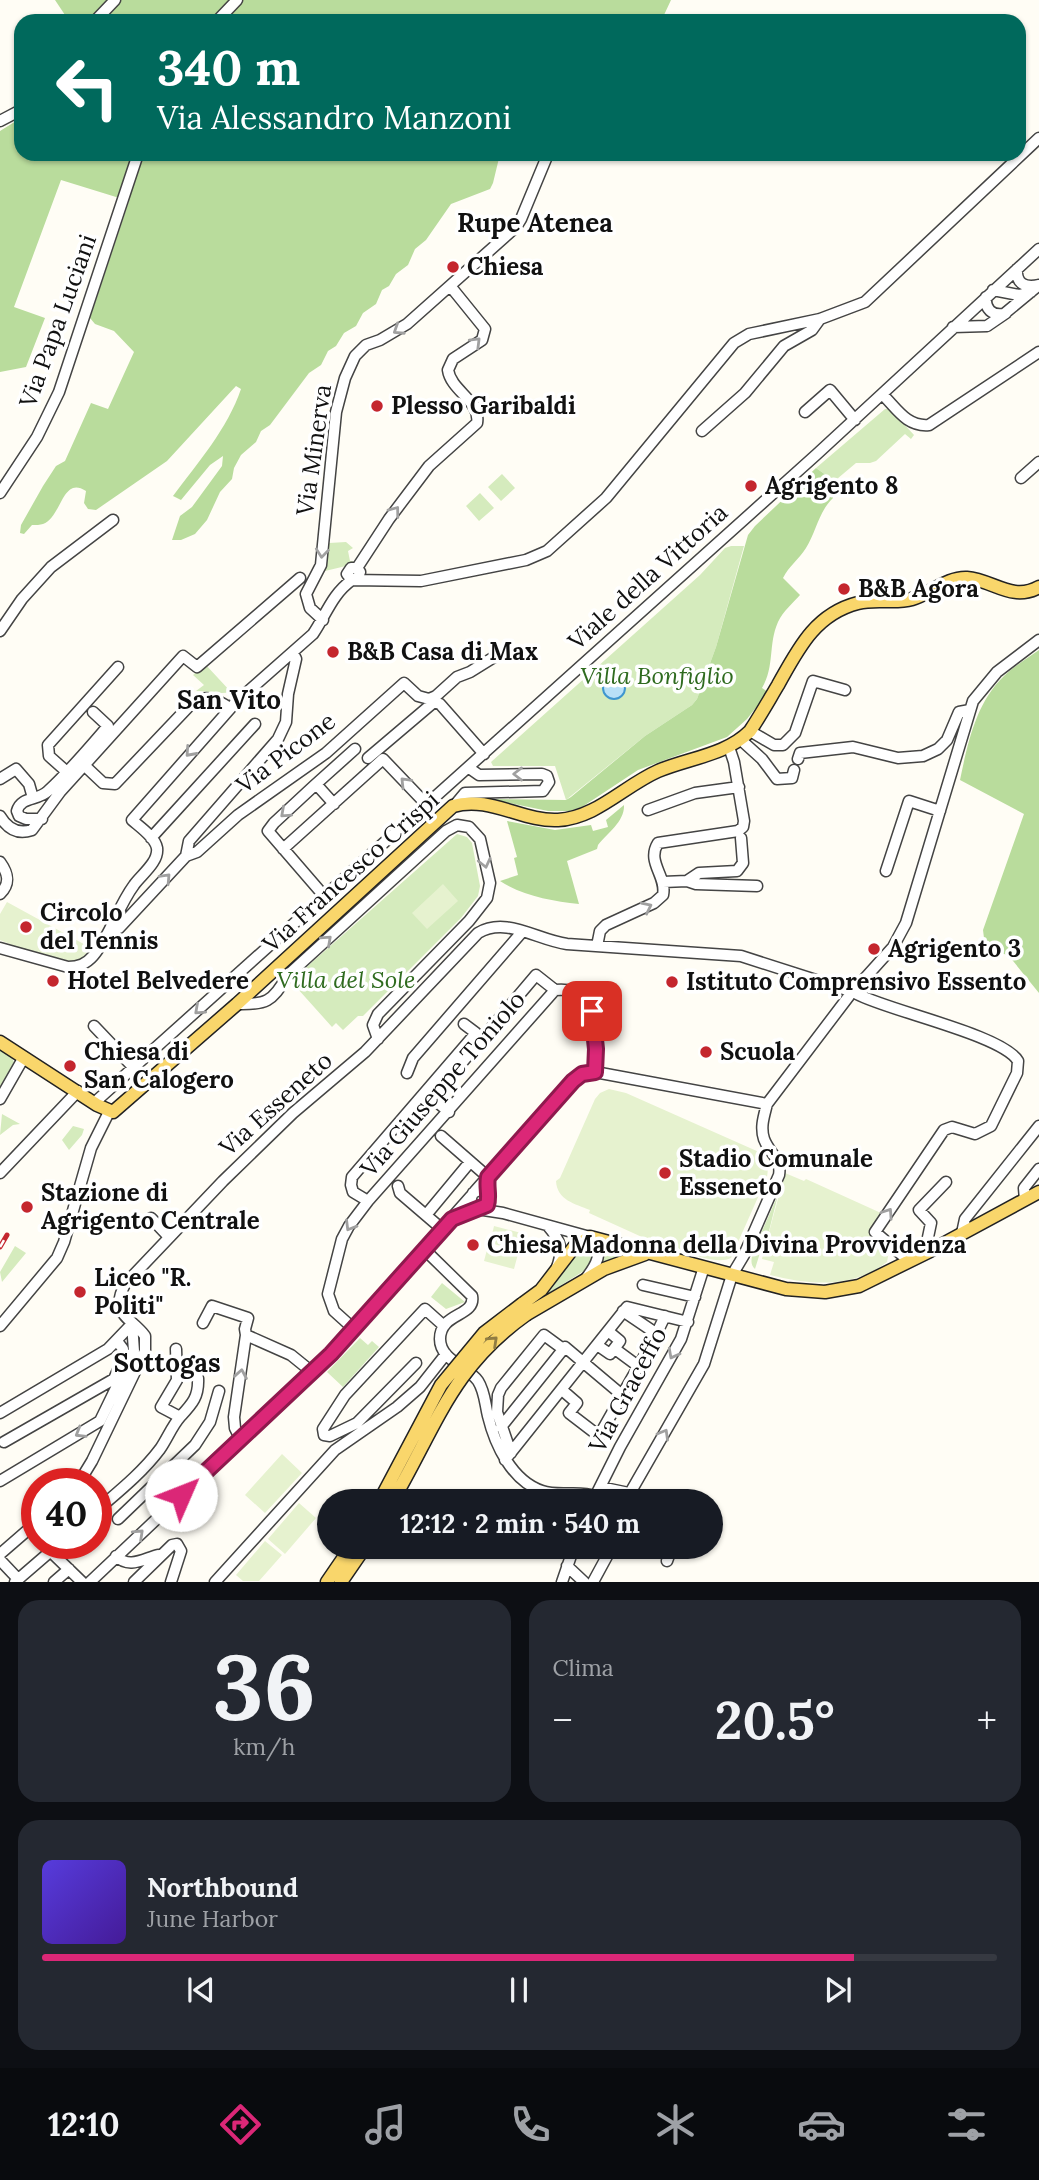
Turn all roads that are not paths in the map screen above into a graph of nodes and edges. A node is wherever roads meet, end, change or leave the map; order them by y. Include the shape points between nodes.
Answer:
1 (114, 0) edge
2 (237, 0) edge
3 (101, 14) edge
4 (224, 14) edge
5 (1039, 138) edge
6 (1026, 150) edge
7 (136, 161) edge
8 (545, 161) edge
9 (1015, 161) edge
10 (1039, 249) edge
11 (1017, 269) junction
12 (451, 287) junction
13 (1035, 289) edge
14 (989, 293) junction
15 (1007, 312) junction
16 (820, 319) junction
17 (953, 327) junction
18 (1039, 352) edge
19 (883, 395) junction
20 (805, 412) dead end
21 (855, 420) junction
22 (702, 431) dead end
23 (1039, 462) edge
24 (1021, 478) dead end
25 (0, 493) edge
26 (114, 520) dead end
27 (354, 574) junction
28 (300, 578) dead end
29 (1039, 587) edge
30 (323, 620) junction
31 (0, 631) edge
32 (1039, 640) edge
33 (293, 653) junction
34 (499, 654) dead end
35 (118, 667) dead end
36 (845, 690) dead end
37 (233, 705) junction
38 (970, 710) junction
39 (93, 712) dead end
40 (255, 724) dead end
41 (740, 739) junction
42 (355, 749) dead end
43 (484, 754) junction
44 (368, 758) dead end
45 (85, 766) junction
46 (469, 768) junction
47 (67, 772) junction
48 (0, 779) edge
49 (316, 785) junction
50 (738, 787) junction
51 (33, 798) junction
52 (334, 804) junction
53 (427, 805) junction
54 (455, 805) junction
55 (648, 810) dead end
56 (940, 811) junction
57 (0, 816) edge
58 (42, 819) junction
59 (151, 838) junction
60 (741, 838) dead end
61 (283, 849) junction
62 (186, 856) junction
63 (0, 862) edge
64 (886, 871) dead end
65 (687, 881) junction
66 (663, 882) junction
67 (757, 886) dead end
68 (0, 894) edge
69 (324, 897) junction
70 (110, 932) junction
71 (523, 932) junction
72 (597, 946) junction
73 (0, 947) edge
74 (555, 989) junction
75 (852, 992) junction
76 (237, 1004) junction
77 (464, 1024) dead end
78 (94, 1026) dead end
79 (484, 1036) junction
80 (378, 1039) junction
81 (0, 1042) edge
82 (501, 1051) junction
83 (24, 1057) junction
84 (134, 1068) junction
85 (595, 1072) junction
86 (407, 1073) dead end
87 (78, 1091) junction
88 (0, 1099) edge
89 (94, 1103) junction
90 (767, 1104) junction
91 (109, 1112) junction
92 (449, 1112) junction
93 (1039, 1126) edge
94 (441, 1136) dead end
95 (470, 1162) junction
96 (1039, 1169) edge
97 (0, 1173) edge
98 (488, 1177) junction
99 (946, 1182) dead end
100 (398, 1186) dead end
101 (1039, 1192) edge
102 (480, 1194) junction
103 (1025, 1200) junction
104 (369, 1201) junction
105 (478, 1209) junction
106 (503, 1213) junction
107 (426, 1215) junction
108 (151, 1218) dead end
109 (452, 1219) junction
110 (548, 1226) junction
111 (442, 1229) junction
112 (962, 1233) junction
113 (169, 1237) junction
114 (593, 1238) junction
115 (425, 1250) junction
116 (930, 1251) junction
117 (649, 1253) junction
118 (909, 1261) junction
119 (704, 1267) junction
120 (555, 1272) junction
121 (732, 1275) junction
122 (586, 1279) junction
123 (643, 1285) dead end
124 (695, 1297) junction
125 (525, 1309) junction
126 (625, 1309) junction
127 (665, 1315) junction
128 (688, 1322) junction
129 (203, 1323) dead end
130 (132, 1324) junction
131 (0, 1326) edge
132 (444, 1326) junction
133 (355, 1330) junction
134 (608, 1331) junction
135 (657, 1334) junction
136 (246, 1335) junction
137 (117, 1341) junction
138 (597, 1345) junction
139 (559, 1346) dead end
140 (176, 1349) dead end
141 (615, 1349) junction
142 (446, 1354) junction
143 (416, 1363) dead end
144 (584, 1363) junction
145 (638, 1366) junction
146 (312, 1372) junction
147 (198, 1378) dead end
148 (562, 1390) junction
149 (219, 1391) dead end
150 (387, 1394) junction
151 (622, 1395) junction
152 (397, 1407) junction
153 (0, 1413) edge
154 (184, 1414) junction
155 (210, 1422) junction
156 (502, 1427) junction
157 (241, 1440) junction
158 (4, 1442) dead end
159 (508, 1456) junction
160 (88, 1468) edge
161 (0, 1481) edge
162 (386, 1489) edge
163 (399, 1489) edge
164 (538, 1489) edge
165 (599, 1489) edge
166 (634, 1489) edge
167 (112, 1498) edge
168 (118, 1519) dead end
169 (21, 1536) edge
170 (0, 1554) edge
171 (161, 1555) junction
172 (116, 1556) junction
173 (41, 1559) edge
174 (63, 1559) edge
175 (343, 1559) edge
176 (357, 1559) edge
177 (570, 1559) edge
178 (605, 1559) edge
179 (0, 1560) edge
180 (567, 1566) junction
181 (69, 1569) junction
182 (16, 1580) edge
183 (54, 1581) edge
184 (82, 1581) edge
185 (90, 1581) edge
186 (134, 1581) edge
187 (171, 1581) edge
188 (215, 1581) edge
189 (327, 1581) edge
190 (341, 1581) edge
191 (562, 1581) edge
192 (584, 1581) edge
193 (593, 1581) edge

1 - 3 street
2 - 4 street
5 - 6 street
7 - 25 street, Via Papa Luciani via 59,392 37,437
8 - 12 street, Via Minerva via 516,227
9 - 16 street via 876,294 854,308
10 - 11 street, Viale della Vittoria
11 - 13 street via 1022,284
11 - 14 street, Viale della Vittoria
27 -> 12 street via 429,466 477,423 476,410 451,381 448,370 453,359 482,340 485,329
12 -> 30 street, Via Minerva via 407,324 361,349 348,371 337,412 321,565 306,594 308,604
13 - 14 street via 1019,295
13 - 15 street
14 - 15 street via 986,306 990,312
14 - 17 street, Viale della Vittoria
15 - 17 street via 987,326
16 - 22 street via 812,330 784,346 745,393
16 - 27 street via 756,332 734,343 606,498 547,551 526,560 421,581 377,580
17 - 19 street, Viale della Vittoria
18 - 19 street via 929,425 908,421
19 - 21 street, Viale della Vittoria
20 - 21 street via 830,390
21 - 43 street, Viale della Vittoria
23 - 24 street
26 - 31 street via 51,566
27 - 30 street via 337,592
28 - 45 street via 197,667 183,656
29 - 41 main road via 1013,593 963,578 914,599 864,602 840,610 805,638
30 - 33 street
32 - 38 street via 997,672
33 - 37 street
33 - 62 street via 296,659 288,709 278,739 189,841
34 - 62 street, Via Picone via 429,699 418,696 404,682 326,753
35 - 47 street via 48,746 49,756
36 - 41 street via 813,681 795,733 783,745
37 - 45 street via 212,698 193,702 115,784 103,783
37 -> 59 street via 132,820
38 - 41 street via 960,712 947,740 928,754 898,758 853,747 800,753 792,778 777,779
38 - 56 street
39 - 47 street via 108,726
40 - 59 street
41 - 50 street
41 - 54 main road, Via Francesco Crispi via 657,772 589,813 569,819 540,818 476,803
42 - 49 street
43 - 44 street via 434,702
43 - 46 street, Viale della Vittoria
45 - 58 street
46 - 53 street, Viale della Vittoria
54 -> 46 street via 465,793 543,791 550,782 542,774 479,775
47 - 51 street via 46,793
48 - 51 street via 16,769 29,784
49 - 52 street
49 -> 61 street via 270,827 268,831
50 - 55 street via 687,795
50 - 66 street via 744,821 741,830 658,843 654,861
51 - 58 street via 19,805 18,814
53 -> 52 street via 383,759
52 - 61 street
53 - 69 street, Viale della Vittoria
54 - 76 main road, Via Francesco Crispi
56 - 64 street via 908,801
56 - 75 street via 902,932
57 - 58 street via 9,828 22,832 32,830
59 - 70 street via 156,857 111,921
60 - 65 street via 743,863 739,870 699,873
61 - 69 street
70 -> 62 street, Via Picone via 119,928
63 - 68 street via 8,877
65 - 66 street
65 - 67 street
72 -> 66 street via 606,925 660,900
69 -> 84 street, Viale della Vittoria
70 - 73 street via 92,957 76,967
71 - 72 street, Via Esseneto via 557,942
71 - 80 street, Via Esseneto via 499,926 478,933
71 - 86 street via 412,1058
72 - 75 street, Via Esseneto via 741,956
74 - 79 street, Via Giuseppe Toniolo via 536,975
74 - 82 street, Via Giuseppe Toniolo
74 - 85 street via 573,990 590,1005
75 - 90 street
118 -> 75 street, Via Esseneto via 874,1232 944,1130 952,1127 975,1134 992,1126 1017,1073 1018,1061 1007,1049
76 -> 80 street via 257,1005 270,999 287,976 446,831 457,825 469,827 480,839 490,883 487,898 378,1014 373,1025
76 - 91 main road, Via Francesco Crispi
77 - 104 street via 476,1033 352,1177 353,1192
78 - 84 street
79 - 82 street
79 - 92 street, Via Giuseppe Toniolo via 432,1098
80 - 113 street, Via Esseneto via 293,1113
81 - 83 main road
82 - 92 street, Via Giuseppe Toniolo
83 - 87 main road
83 - 88 street
84 - 89 street, Viale della Vittoria
85 - 90 street
85 - 98 street via 573,1081
87 - 89 main road
87 - 97 street
89 - 91 main road
90 - 121 street via 764,1137 780,1162 780,1172
91 - 131 street via 91,1148 61,1251
92 - 104 street, Via Giuseppe Toniolo
93 - 112 street via 965,1219
94 - 95 street
95 - 98 street
95 - 107 street
96 - 103 street via 1024,1188
98 - 102 street
99 - 116 street via 919,1210 931,1223
100 - 107 street
101 - 103 main road
102 - 105 street via 471,1204
102 - 105 street via 487,1205
102 - 106 street
102 - 109 street
103 - 112 main road
104 -> 133 street, Via Giuseppe Toniolo via 342,1239 328,1294 334,1311
105 - 106 street
105 - 109 street
106 - 110 street
107 - 111 street
108 - 113 street
109 - 111 street
110 - 114 street
110 - 120 street via 561,1248
111 - 115 street
112 - 116 main road
113 - 130 street, Via Esseneto via 123,1287 123,1314
114 - 117 main road
114 - 120 main road via 574,1247
114 - 122 street via 598,1259
115 - 132 street via 473,1299 470,1308
115 - 133 street
116 - 118 main road
117 - 119 main road
117 - 122 main road via 630,1257
118 - 121 main road via 859,1286 825,1292 786,1289
119 - 121 main road
119 - 124 street, Via Graceffo
120 - 125 main road
166 -> 121 street via 704,1364
122 - 125 main road
123 - 124 street, Via Graceffo
124 - 128 street, Via Graceffo
125 - 162 main road, bridge via 484,1333 441,1385
163 -> 125 main road, bridge via 458,1381
126 - 127 street
126 - 134 street
126 - 135 street
127 - 128 street
127 - 135 street
128 -> 165 street, Via Graceffo
129 - 136 street via 212,1306 227,1310 248,1318
130 - 137 street
130 - 160 street, Via Esseneto via 145,1336 145,1351
130 -> 161 street via 134,1351 100,1421
132 - 142 street via 440,1340
132 - 150 street via 425,1309 345,1395 323,1429 324,1435 357,1423
133 - 146 street
134 - 138 street
134 - 141 street via 620,1341
135 - 145 street
136 - 146 street via 292,1355
157 -> 136 street via 234,1417
137 - 153 street
137 - 158 street via 124,1359 114,1379
138 - 141 street via 610,1354
138 - 144 street
139 - 156 street via 544,1335 501,1388 496,1407
140 - 154 street via 177,1380 162,1407
141 - 145 street
142 - 152 street
142 - 159 street via 480,1384 498,1448
143 - 150 street
144 - 148 street
144 - 151 street
144 - 156 street via 565,1348
145 - 151 street
146 - 157 street
147 - 154 street via 194,1400
148 - 151 street via 577,1403 569,1413 600,1436
148 - 159 street
149 - 155 street
150 - 152 street
152 - 188 street via 335,1450
154 - 155 street
154 - 167 street via 160,1450
155 - 168 street via 195,1445
156 - 159 street
172 -> 157 street
159 - 164 street via 519,1475
169 - 170 street
171 - 172 street via 129,1563
171 - 186 street
171 - 187 street via 172,1545 181,1549
172 - 185 street
173 - 182 street
174 - 181 street
175 - 189 main road
176 - 190 main road
177 - 180 street
178 - 193 street
179 - 182 street
180 - 191 street
180 - 192 street
181 - 183 street
181 - 184 street

